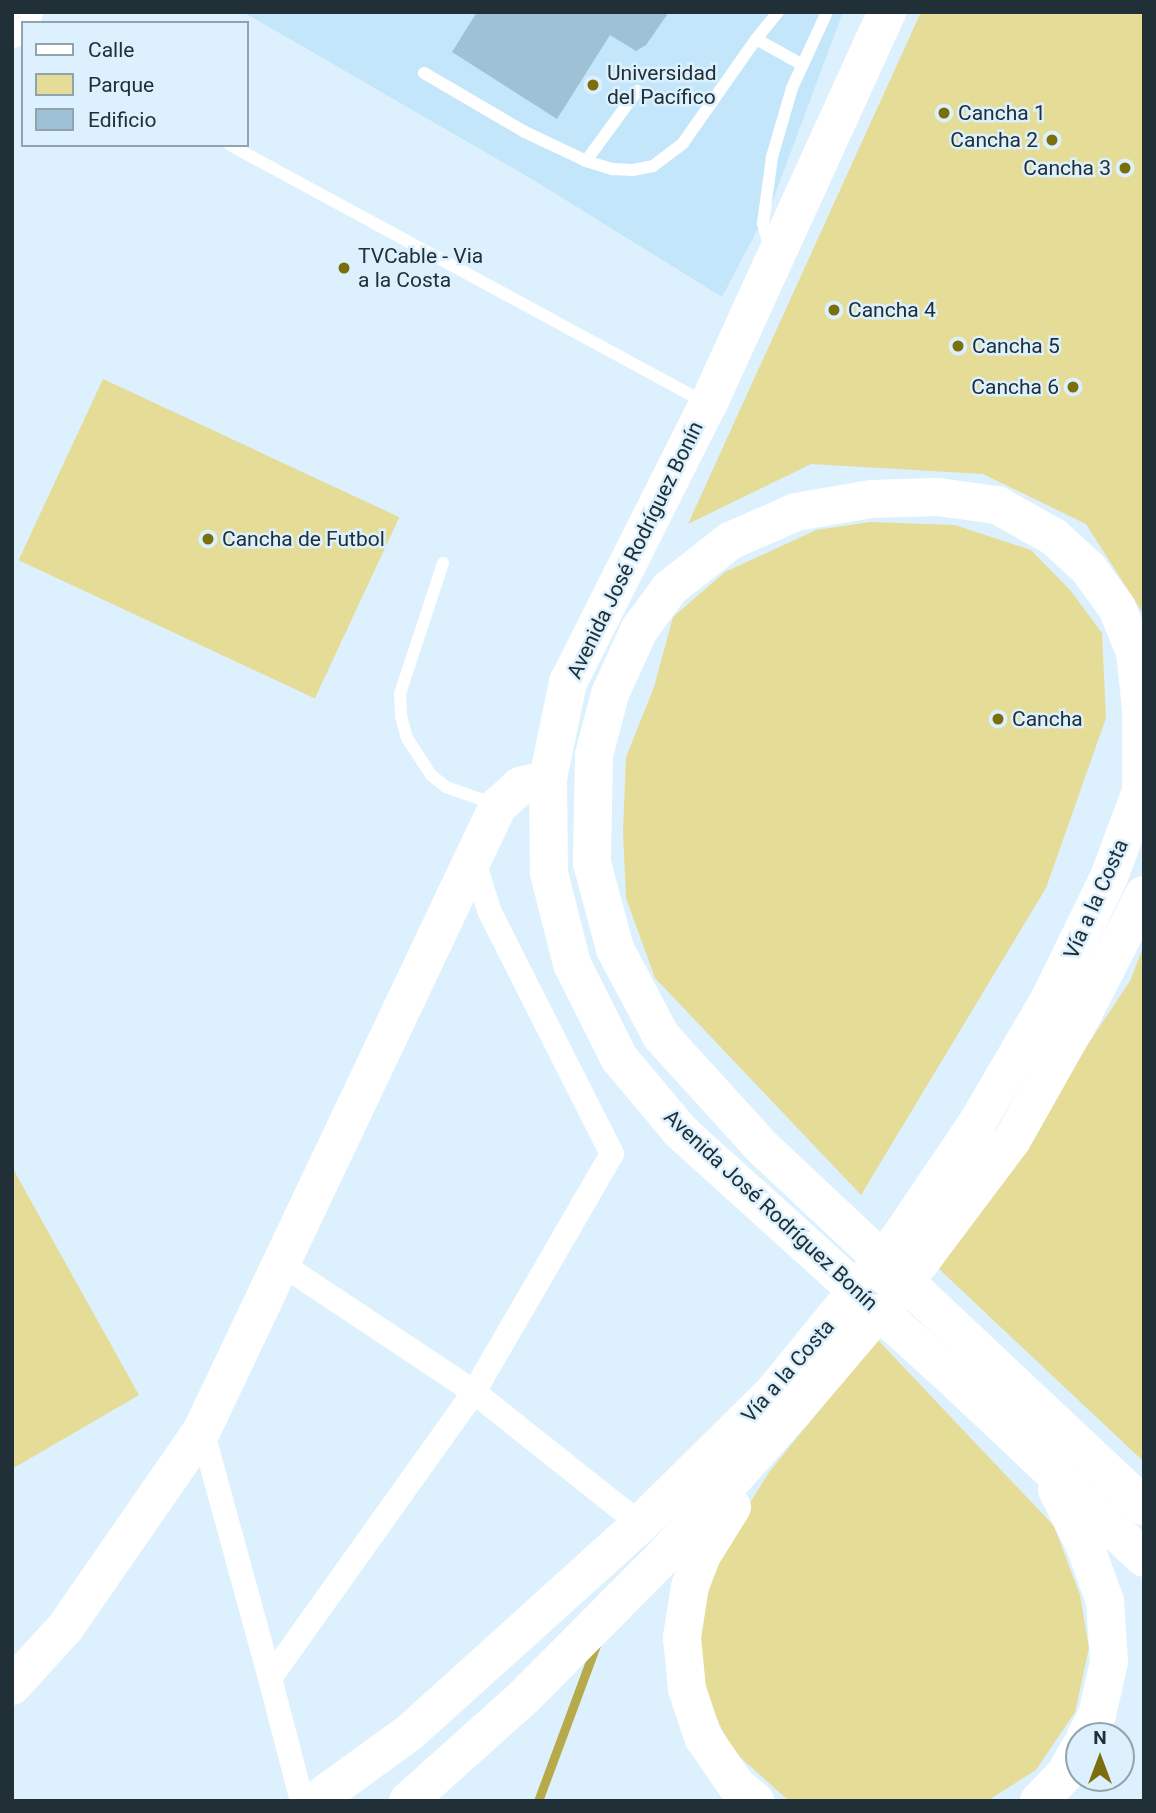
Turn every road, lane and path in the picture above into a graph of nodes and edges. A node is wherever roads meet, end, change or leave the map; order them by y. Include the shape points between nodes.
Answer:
1 (24, 12) edge
2 (778, 12) edge
3 (827, 12) edge
4 (887, 12) edge
5 (12, 29) edge
6 (756, 39) junction
7 (801, 64) junction
8 (424, 73) dead end
9 (637, 91) dead end
10 (234, 147) edge
11 (586, 161) junction
12 (774, 265) junction
13 (708, 404) junction
14 (443, 562) dead end
15 (548, 779) junction
16 (1142, 788) edge
17 (498, 806) junction
18 (473, 859) junction
19 (1144, 895) edge
20 (281, 1263) junction
21 (474, 1392) junction
22 (794, 1411) junction
23 (1007, 1429) junction
24 (202, 1430) junction
25 (1144, 1506) edge
26 (640, 1524) junction
27 (1144, 1558) edge
28 (270, 1678) junction
29 (12, 1686) edge
30 (1093, 1722) edge
31 (1065, 1774) edge
32 (302, 1801) edge
33 (315, 1801) edge
34 (408, 1801) edge
35 (755, 1801) edge
36 (1039, 1801) edge

1 - 5 main road
2 - 6 lane
3 - 7 lane
4 - 12 main road, Avenida José Rodríguez Bonín
6 - 7 lane
6 - 11 lane via 683,143 667,156 653,166 633,170
7 - 12 lane via 772,157 765,197 763,223
8 - 11 lane via 525,132
9 - 11 lane
10 - 13 lane
12 - 13 main road, Avenida José Rodríguez Bonín
13 - 15 main road, Avenida José Rodríguez Bonín via 568,682
14 - 17 lane via 400,694 401,716 407,738 431,775 446,787
15 - 17 main road via 520,786
15 - 23 main road, Avenida José Rodríguez Bonín via 549,873 572,964 619,1058 681,1132
16 - 25 main road, Avenida José Rodríguez Bonín via 1135,652 1117,608 1088,568 1054,537 996,505 937,496 871,499 796,512 730,541 670,588 639,630 610,694 594,755 592,863 615,949 661,1036 761,1146
16 - 26 main road, Vía a la Costa via 1109,877 1050,998 936,1185 900,1237 772,1394
17 - 18 main road
18 - 20 main road
18 - 21 street via 489,910 612,1153
19 - 22 main road, Vía a la Costa via 1012,1140 921,1261
20 - 21 street
20 - 24 main road
21 - 26 street
21 - 28 street
22 - 34 main road, Vía a la Costa via 647,1573 524,1697
22 - 35 main road via 702,1555 682,1637 687,1689 703,1737 736,1785
23 - 27 main road, Avenida José Rodríguez Bonín
23 - 30 main road via 1062,1497 1105,1601 1109,1662
24 - 28 street
24 - 29 main road via 65,1628
26 - 33 main road, Vía a la Costa via 409,1733
28 - 32 street
31 - 36 main road

